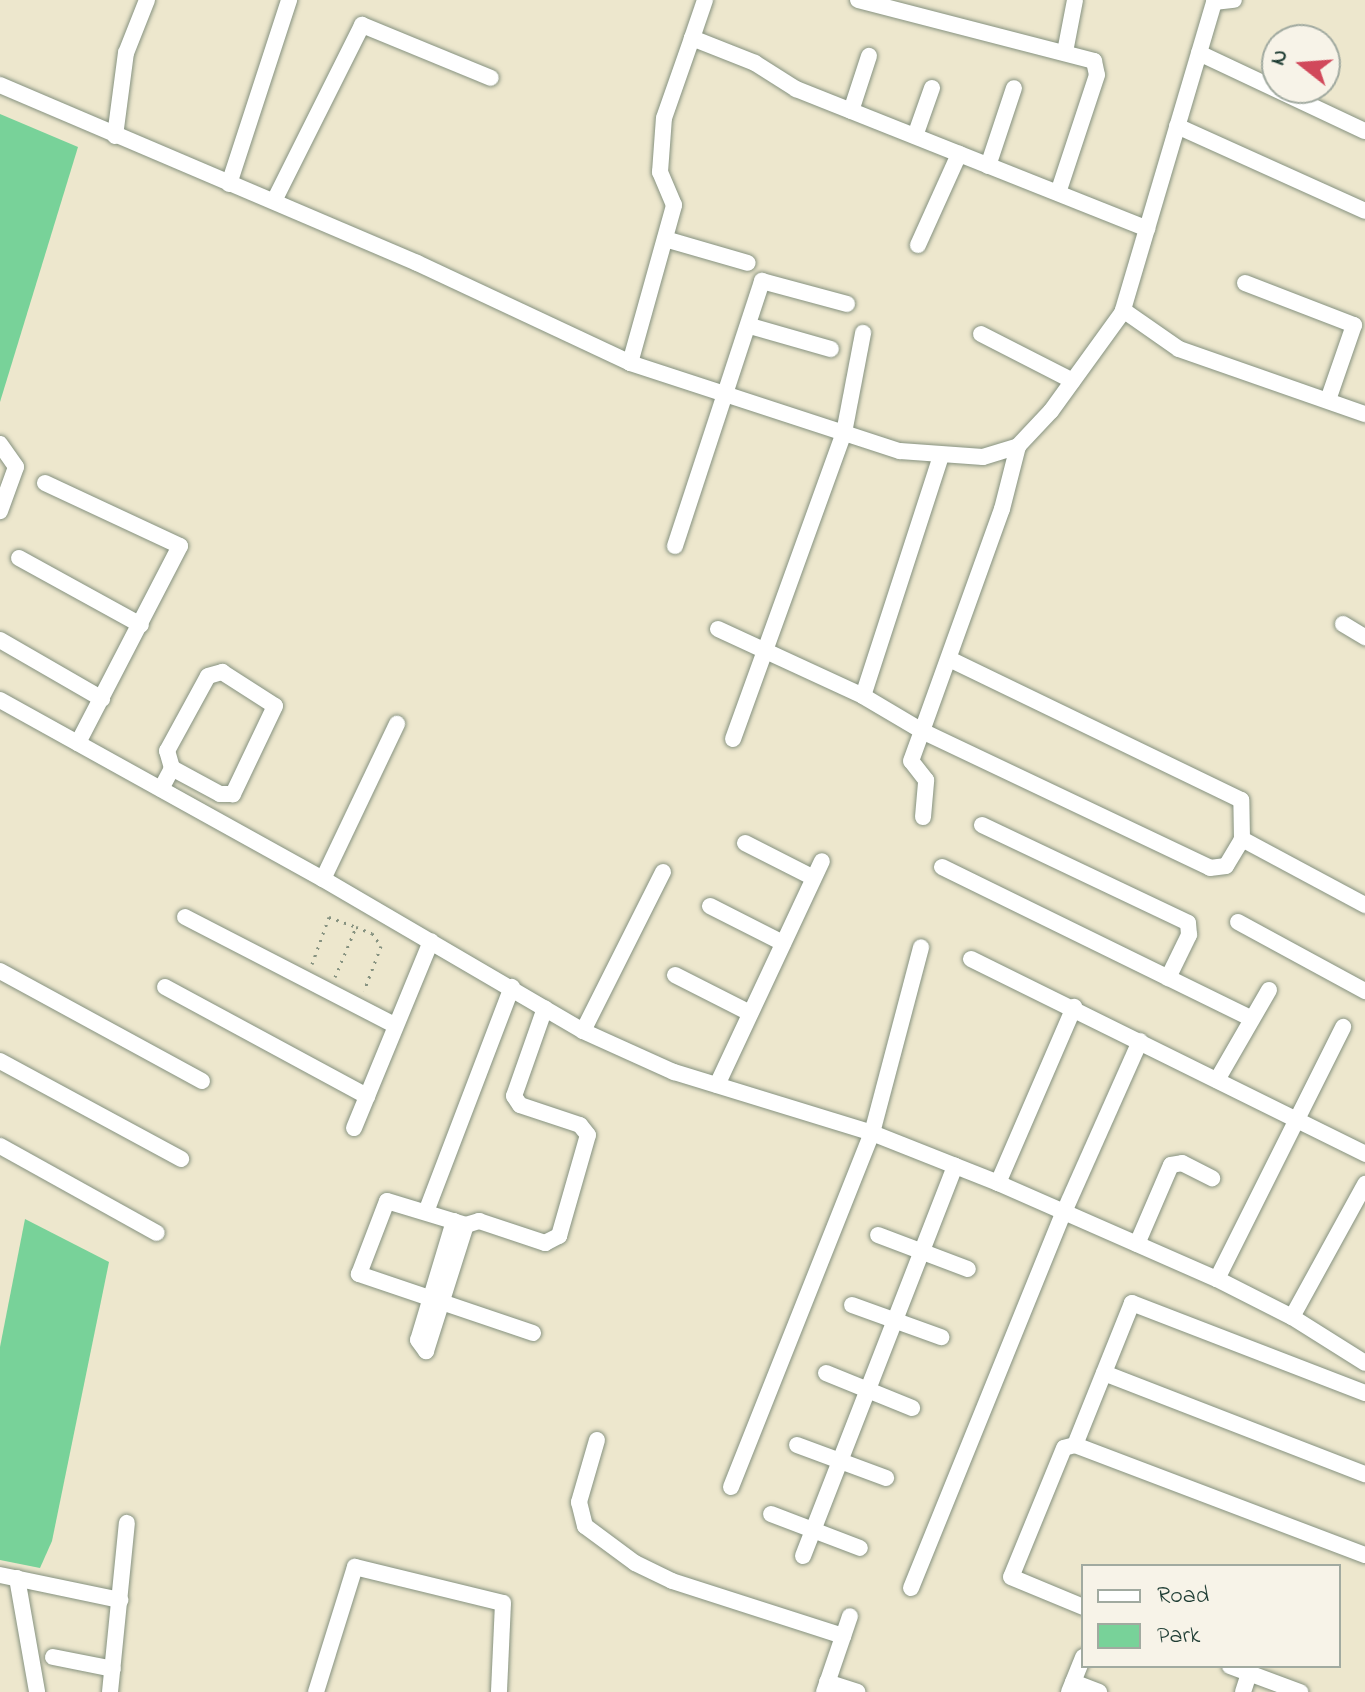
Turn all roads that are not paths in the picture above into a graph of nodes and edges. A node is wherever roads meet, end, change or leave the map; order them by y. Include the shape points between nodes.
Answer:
1 (147, 0) edge
2 (289, 0) edge
3 (705, 0) edge
4 (858, 0) edge
5 (1075, 0) edge
6 (1234, 0) edge
7 (1214, 1) edge
8 (915, 6) edge
9 (692, 38) junction
10 (1065, 52) junction
11 (1199, 53) junction
12 (869, 56) dead end
13 (491, 78) dead end
14 (0, 85) edge
15 (932, 88) dead end
16 (1014, 88) dead end
17 (851, 111) junction
18 (1177, 126) junction
19 (1365, 131) edge
20 (115, 136) junction
21 (915, 136) junction
22 (959, 154) junction
23 (988, 166) junction
24 (229, 184) junction
25 (1058, 193) junction
26 (274, 201) junction
27 (1365, 211) edge
28 (1147, 229) junction
29 (665, 239) junction
30 (918, 245) dead end
31 (748, 263) dead end
32 (1245, 283) dead end
33 (847, 304) dead end
34 (1123, 310) junction
35 (750, 326) junction
36 (863, 333) dead end
37 (981, 334) dead end
38 (831, 349) dead end
39 (630, 363) junction
40 (1073, 381) junction
41 (728, 395) junction
42 (1328, 400) junction
43 (1365, 414) edge
44 (844, 433) junction
45 (0, 444) edge
46 (1018, 446) junction
47 (941, 456) junction
48 (45, 483) dead end
49 (0, 511) edge
50 (675, 546) dead end
51 (19, 558) dead end
52 (1343, 624) dead end
53 (141, 625) junction
54 (718, 629) dead end
55 (1365, 637) edge
56 (0, 640) edge
57 (765, 651) junction
58 (949, 659) junction
59 (863, 696) junction
60 (102, 699) junction
61 (0, 700) edge
62 (397, 724) dead end
63 (922, 731) junction
64 (733, 739) dead end
65 (78, 743) junction
66 (172, 768) junction
67 (161, 789) junction
68 (923, 817) dead end
69 (982, 825) dead end
70 (1242, 839) junction
71 (745, 843) dead end
72 (822, 861) dead end
73 (942, 867) dead end
74 (663, 872) dead end
75 (814, 878) junction
76 (323, 879) junction
77 (1365, 905) edge
78 (710, 906) dead end
79 (185, 917) dead end
80 (1238, 922) dead end
81 (431, 941) junction
82 (783, 943) junction
83 (921, 947) dead end
84 (971, 959) dead end
85 (0, 971) edge
86 (675, 975) dead end
87 (1168, 978) junction
88 (165, 987) dead end
89 (512, 987) junction
90 (1269, 990) dead end
91 (1365, 991) edge
92 (1074, 1007) junction
93 (545, 1008) junction
94 (750, 1013) junction
95 (1252, 1019) junction
96 (396, 1026) junction
97 (1343, 1027) dead end
98 (583, 1031) junction
99 (1140, 1041) junction
100 (0, 1061) edge
101 (1217, 1080) junction
102 (202, 1081) dead end
103 (717, 1085) junction
104 (367, 1096) junction
105 (1297, 1120) junction
106 (354, 1128) dead end
107 (872, 1133) junction
108 (0, 1146) edge
109 (1365, 1154) edge
110 (181, 1159) dead end
111 (955, 1166) junction
112 (1212, 1178) dead end
113 (998, 1183) junction
114 (1365, 1184) edge
115 (426, 1212) junction
116 (1064, 1212) junction
117 (460, 1223) junction
118 (157, 1233) dead end
119 (878, 1235) dead end
120 (1137, 1244) junction
121 (922, 1251) junction
122 (968, 1269) dead end
123 (1217, 1279) junction
124 (437, 1301) junction
125 (852, 1305) dead end
126 (1292, 1317) junction
127 (895, 1321) junction
128 (533, 1333) dead end
129 (941, 1337) dead end
130 (1365, 1363) edge
131 (826, 1373) dead end
132 (1104, 1373) junction
133 (868, 1390) junction
134 (1365, 1393) edge
135 (912, 1408) dead end
136 (597, 1440) dead end
137 (797, 1445) dead end
138 (1075, 1445) junction
139 (840, 1461) junction
140 (1365, 1474) edge
141 (886, 1478) dead end
142 (731, 1487) dead end
143 (771, 1514) dead end
144 (127, 1523) dead end
145 (813, 1530) junction
146 (860, 1548) dead end
147 (1365, 1555) edge
148 (803, 1556) dead end
149 (8, 1576) edge
150 (911, 1588) dead end
151 (120, 1600) junction
152 (1081, 1606) edge
153 (850, 1616) dead end
154 (843, 1636) junction
155 (53, 1657) dead end
156 (1081, 1662) edge
157 (1235, 1668) edge
158 (113, 1669) junction
159 (1249, 1674) junction
160 (826, 1687) edge
161 (1071, 1687) edge
162 (37, 1692) edge
163 (110, 1692) edge
164 (316, 1692) edge
165 (499, 1692) edge
166 (857, 1692) edge
167 (1099, 1692) edge
168 (1243, 1692) edge
169 (1300, 1692) edge

1 - 20 street via 126,53
2 - 24 street
3 - 9 street
4 - 8 street
5 - 10 street
6 - 7 street
7 - 11 street
8 - 10 street
9 - 17 street
9 - 29 street via 664,118 660,172 674,205
10 - 25 street via 1094,61 1098,70
11 - 18 street
11 - 19 street
12 - 17 street
13 - 26 street via 362,25
14 - 20 street
15 - 21 street
16 - 23 street
17 - 21 street
18 - 27 street
18 - 28 street
20 - 24 street
21 - 22 street
22 - 23 street
22 - 30 street
23 - 25 street
24 - 26 street
25 - 28 street
26 - 39 street
28 - 34 street
29 - 31 street
29 - 39 street
32 - 42 street via 1354,325
33 - 35 street via 767,279 760,284
34 - 40 street
34 - 42 street via 1179,349
35 - 38 street
35 - 41 street
36 - 44 street
37 - 40 street
39 - 41 street
40 - 46 street
41 - 44 street
41 - 50 street
42 - 43 street
44 - 47 street via 900,451
44 - 57 street
45 - 49 street via 16,467
46 - 47 street via 983,457
46 - 58 street
47 - 59 street
48 - 53 street via 177,541 180,553
51 - 53 street
52 - 55 street
53 - 60 street
54 - 57 street
56 - 60 street
57 - 59 street
57 - 64 street
58 - 63 street
58 - 70 street via 1241,800
59 - 63 street
60 - 65 street
61 - 65 street
62 - 76 street
63 - 68 street via 911,761 926,780
63 - 70 street via 1210,868 1226,866
65 - 67 street
66 - 66 street via 167,751 214,672 275,706 233,794 220,794
66 - 67 street
67 - 76 street
69 - 87 street via 1188,923 1189,935
70 - 77 street
71 - 75 street
72 - 75 street
73 - 87 street
74 - 98 street
75 - 82 street
76 - 81 street
78 - 82 street
79 - 96 street via 336,984
80 - 91 street
81 - 89 street
81 - 96 street
82 - 94 street
83 - 107 street
84 - 92 street
85 - 102 street
86 - 94 street
87 - 95 street
88 - 104 street
89 - 93 street
89 - 115 street
90 - 95 street
92 - 99 street
92 - 113 street
93 - 98 street
93 - 117 street via 514,1096 520,1105 580,1125 588,1135 559,1236 545,1243 479,1221
94 - 103 street
95 - 101 street
96 - 104 street
97 - 105 street
98 - 103 street
99 - 101 street
99 - 116 street
100 - 110 street
101 - 105 street
103 - 107 street
104 - 106 street
105 - 109 street
105 - 123 street
107 - 111 street
107 - 142 street
108 - 118 street
111 - 113 street
111 - 121 street
112 - 120 street via 1182,1163 1171,1165
113 - 116 street
114 - 126 street
115 - 117 street
115 - 124 street via 387,1201 359,1274
116 - 120 street
116 - 150 street
117 - 124 street
119 - 121 street
120 - 123 street
121 - 122 street
121 - 127 street
123 - 126 street
124 - 128 street
125 - 127 street
126 - 130 street
127 - 129 street
127 - 133 street
131 - 133 street
132 - 134 street via 1132,1303
132 - 138 street
132 - 140 street
133 - 135 street
133 - 139 street
136 - 154 street via 579,1502 585,1526 635,1563 672,1581
137 - 139 street
138 - 147 street
138 - 152 street via 1064,1448 1011,1577
139 - 141 street
139 - 145 street
143 - 145 street
144 - 151 street
145 - 146 street
145 - 148 street
149 - 151 street
149 - 162 street
151 - 158 street
153 - 154 street
154 - 160 street
155 - 158 street
156 - 161 street
157 - 159 street
158 - 163 street
159 - 168 street
159 - 169 street
160 - 166 street
161 - 167 street
164 - 165 street via 355,1567 503,1603

